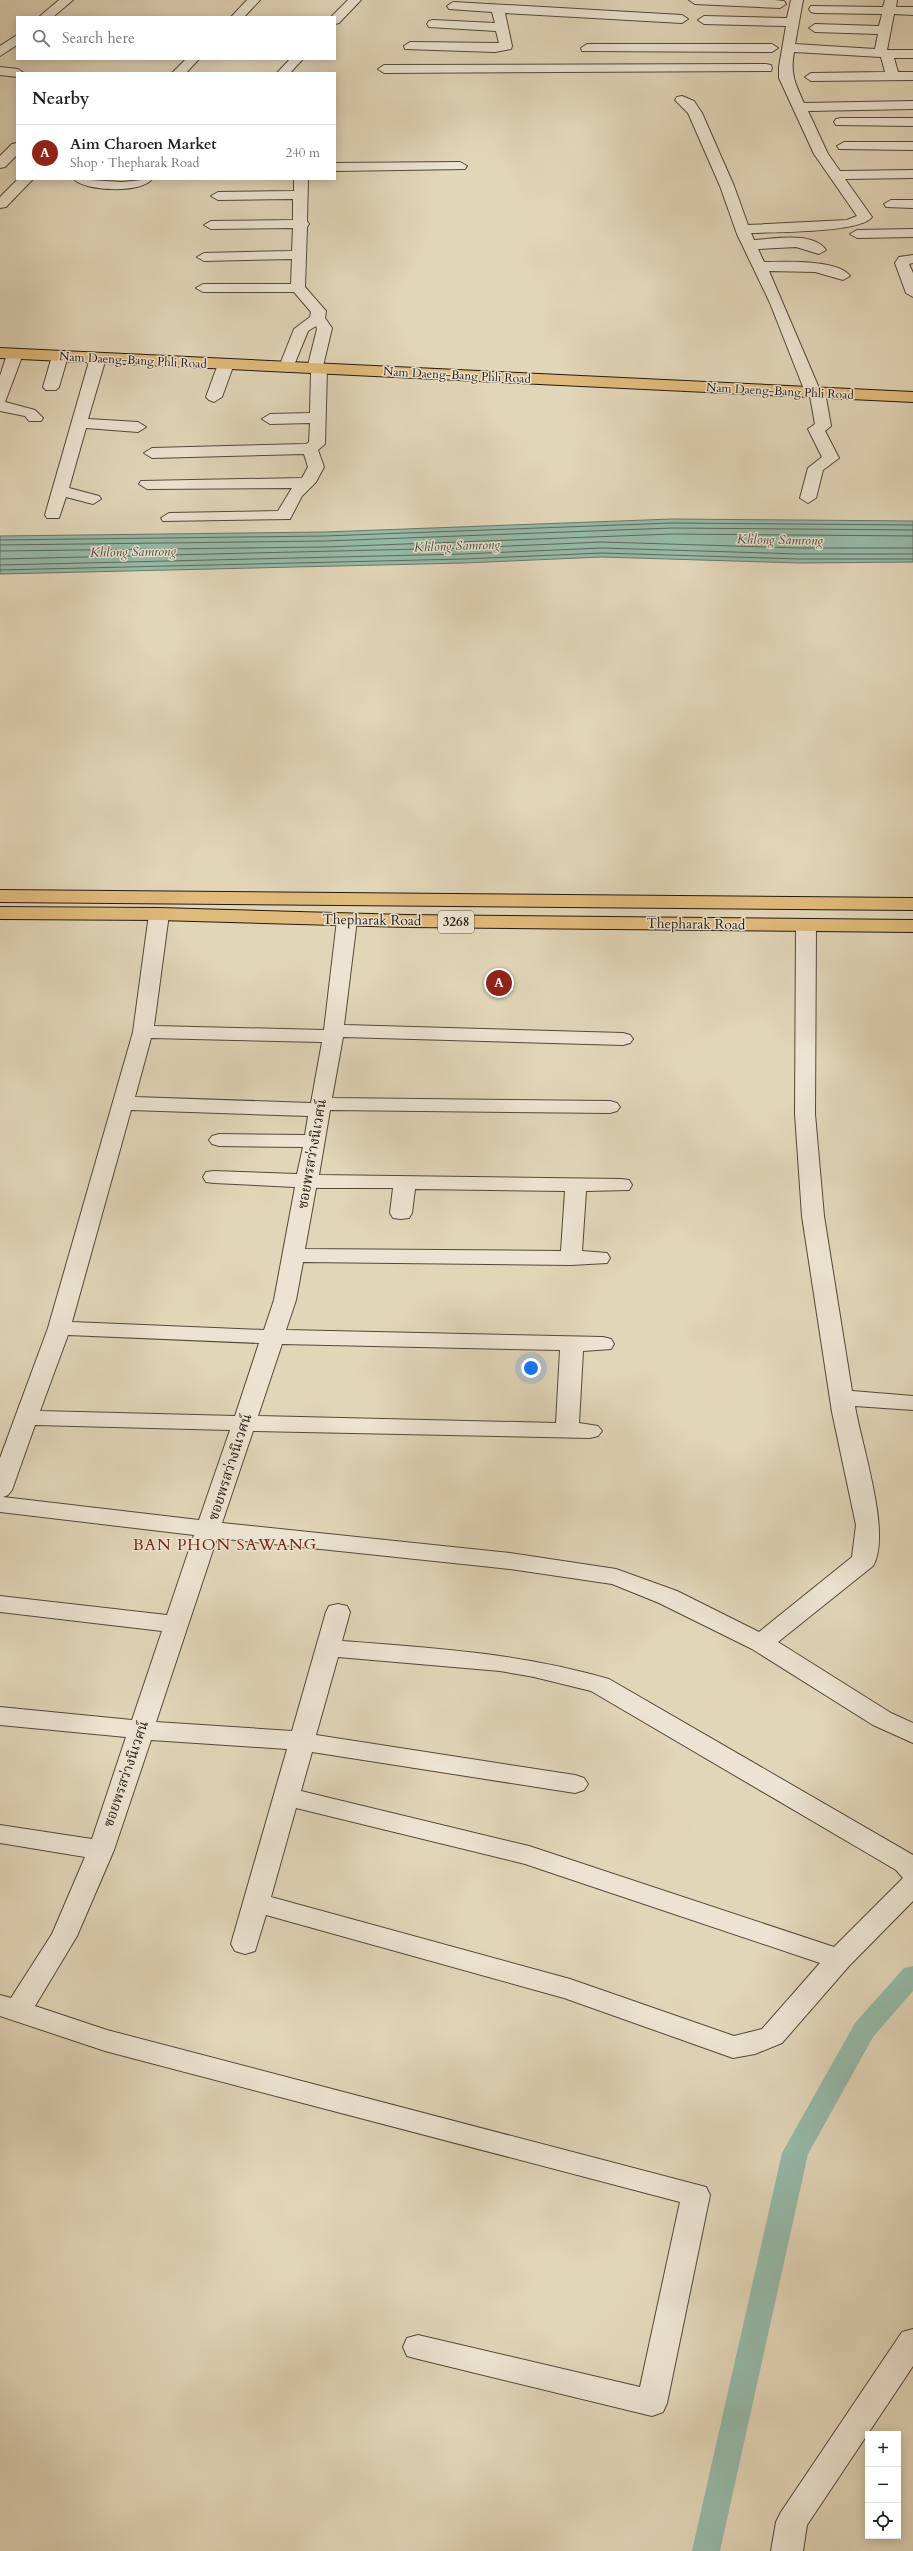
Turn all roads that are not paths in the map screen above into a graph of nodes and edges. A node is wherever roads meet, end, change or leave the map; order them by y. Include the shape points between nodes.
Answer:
1 (67, 0) edge
2 (254, 0) edge
3 (355, 0) edge
4 (695, 0) edge
5 (700, 0) edge
6 (797, 0) edge
7 (780, 4) dead end
8 (890, 5) edge
9 (453, 6) dead end
10 (498, 8) junction
11 (815, 8) dead end
12 (913, 11) edge
13 (47, 16) edge
14 (238, 16) edge
15 (336, 19) edge
16 (433, 24) dead end
17 (792, 26) junction
18 (502, 27) junction
19 (692, 27) junction
20 (815, 28) dead end
21 (636, 29) dead end
22 (884, 30) junction
23 (16, 40) edge
24 (410, 46) dead end
25 (587, 48) dead end
26 (772, 48) dead end
27 (788, 51) junction
28 (0, 52) edge
29 (884, 54) junction
30 (913, 54) edge
31 (192, 60) edge
32 (296, 60) edge
33 (685, 68) junction
34 (766, 68) dead end
35 (384, 69) dead end
36 (0, 71) edge
37 (179, 72) edge
38 (284, 72) edge
39 (16, 73) edge
40 (810, 76) dead end
41 (892, 76) junction
42 (913, 76) edge
43 (682, 100) dead end
44 (913, 105) edge
45 (799, 107) junction
46 (841, 122) dead end
47 (913, 122) edge
48 (844, 146) dead end
49 (913, 146) edge
50 (16, 149) edge
51 (8, 165) edge
52 (460, 166) dead end
53 (336, 167) edge
54 (913, 174) edge
55 (836, 175) junction
56 (25, 180) edge
57 (88, 180) edge
58 (143, 180) edge
59 (301, 180) edge
60 (301, 195) junction
61 (218, 196) dead end
62 (1, 204) dead end
63 (891, 204) dead end
64 (913, 204) edge
65 (302, 224) junction
66 (210, 225) dead end
67 (743, 229) junction
68 (913, 233) edge
69 (856, 234) dead end
70 (749, 245) junction
71 (819, 250) dead end
72 (299, 255) junction
73 (204, 257) dead end
74 (913, 259) edge
75 (759, 266) junction
76 (843, 276) dead end
77 (203, 288) dead end
78 (298, 288) junction
79 (913, 291) edge
80 (317, 319) junction
81 (7, 354) edge
82 (60, 356) junction
83 (98, 358) junction
84 (226, 364) junction
85 (287, 367) junction
86 (317, 369) junction
87 (51, 387) dead end
88 (815, 392) junction
89 (214, 397) dead end
90 (913, 397) edge
91 (0, 399) edge
92 (0, 406) edge
93 (35, 418) dead end
94 (318, 418) junction
95 (270, 419) dead end
96 (80, 423) junction
97 (138, 427) dead end
98 (310, 450) junction
99 (152, 452) dead end
100 (306, 483) junction
101 (147, 484) dead end
102 (60, 491) junction
103 (808, 498) dead end
104 (93, 499) dead end
105 (53, 515) dead end
106 (169, 518) dead end
107 (0, 896) edge
108 (913, 904) edge
109 (0, 913) edge
110 (159, 914) junction
111 (347, 920) junction
112 (806, 925) junction
113 (913, 926) edge
114 (143, 1032) junction
115 (333, 1034) junction
116 (623, 1039) dead end
117 (122, 1103) junction
118 (320, 1107) junction
119 (610, 1107) dead end
120 (220, 1140) dead end
121 (314, 1141) junction
122 (214, 1177) dead end
123 (307, 1181) junction
124 (405, 1182) junction
125 (576, 1184) junction
126 (621, 1185) dead end
127 (401, 1213) dead end
128 (293, 1255) junction
129 (571, 1258) junction
130 (599, 1258) dead end
131 (59, 1328) junction
132 (273, 1337) junction
133 (572, 1344) junction
134 (603, 1344) dead end
135 (844, 1398) junction
136 (913, 1403) edge
137 (26, 1418) junction
138 (245, 1422) junction
139 (567, 1430) junction
140 (590, 1431) dead end
141 (0, 1490) edge
142 (0, 1504) edge
143 (209, 1530) junction
144 (0, 1604) edge
145 (338, 1612) dead end
146 (177, 1624) junction
147 (761, 1643) junction
148 (328, 1648) junction
149 (0, 1716) edge
150 (140, 1730) junction
151 (913, 1734) edge
152 (302, 1741) junction
153 (575, 1784) dead end
154 (287, 1797) junction
155 (0, 1834) edge
156 (101, 1850) junction
157 (913, 1872) edge
158 (913, 1885) edge
159 (257, 1903) junction
160 (245, 1944) dead end
161 (839, 1959) junction
162 (9, 2008) edge
163 (913, 2341) edge
164 (418, 2346) dead end
165 (786, 2551) edge

1 - 13 street
2 - 14 street
3 - 15 street
4 - 5 street
5 - 7 street
5 - 19 street
6 - 17 street
8 - 11 street
8 - 12 street
8 - 22 street
9 - 10 street
10 - 18 street
10 - 19 street
16 - 18 street
17 - 19 street via 732,22
17 - 27 street
18 - 24 street via 506,43 503,47
19 - 21 street
19 - 25 street
19 - 26 street
19 - 33 street
20 - 22 street
22 - 29 street
23 - 28 street
27 - 29 street via 843,56
27 - 45 street via 786,78
29 - 30 street
29 - 41 street
31 - 37 street
32 - 38 street
33 - 34 street
33 - 35 street
36 - 39 street
40 - 41 street
41 - 42 street
43 - 67 street via 689,104 695,113
44 - 45 street via 883,99
45 - 55 street via 812,137
46 - 47 street
48 - 49 street
50 - 51 street
52 - 53 street
54 - 55 street
55 - 67 street via 862,212 864,217 860,221
56 - 62 street
57 - 58 street via 128,186
59 - 60 street
60 - 61 street
60 - 65 street
63 - 64 street
65 - 66 street
65 - 72 street
67 - 70 street
68 - 69 street
70 - 71 street via 799,243 815,245
70 - 75 street
72 - 73 street
72 - 78 street
74 - 79 street via 904,260 902,263
75 - 76 street via 825,269 836,271
75 - 88 street
77 - 78 street
78 - 80 street via 319,311
80 - 85 street via 301,329
80 - 86 street via 325,328
81 - 82 main road, Nam Daeng-Bang Phli Road
81 - 91 street
82 - 83 main road, Nam Daeng-Bang Phli Road
82 - 87 street
83 - 84 main road, Nam Daeng-Bang Phli Road
83 - 96 street
84 - 85 main road, Nam Daeng-Bang Phli Road
84 - 89 street
85 - 86 main road, Nam Daeng-Bang Phli Road
86 - 88 main road, Nam Daeng-Bang Phli Road
86 - 94 street
88 - 90 main road, Nam Daeng-Bang Phli Road
88 - 103 street via 823,426 816,429 831,458 816,468
92 - 93 street via 30,413
94 - 95 street
94 - 98 street via 317,444
96 - 97 street
96 - 102 street
98 - 99 street
98 - 100 street via 316,467
100 - 101 street
100 - 106 street via 295,494 284,516
102 - 104 street
102 - 105 street
107 - 108 main road, Thepharak Road / 3268
109 - 110 main road, Thepharak Road / 3268
110 - 111 main road, Thepharak Road / 3268
110 - 114 street
111 - 112 main road, Thepharak Road / 3268
111 - 115 street, ซอยพรสว่างนิเวศน์
112 - 113 main road, Thepharak Road / 3268
112 - 135 street via 806,1121 813,1216
114 - 115 street
114 - 117 street
115 - 116 street
115 - 118 street, ซอยพรสว่างนิเวศน์
117 - 118 street
117 - 131 street
118 - 119 street
118 - 121 street, ซอยพรสว่างนิเวศน์
120 - 121 street
121 - 123 street, ซอยพรสว่างนิเวศน์
122 - 123 street
123 - 124 street
123 - 128 street, ซอยพรสว่างนิเวศน์
124 - 125 street
124 - 127 street
125 - 126 street
125 - 129 street
128 - 129 street
128 - 132 street, ซอยพรสว่างนิเวศน์ via 285,1300
129 - 130 street
131 - 132 street
131 - 137 street
132 - 133 street
132 - 138 street, ซอยพรสว่างนิเวศน์
133 - 134 street
133 - 139 street
135 - 136 street
135 - 147 street via 850,1446 868,1525 864,1560
137 - 138 street
137 - 141 street
138 - 139 street
138 - 143 street, ซอยพรสว่างนิเวศน์
139 - 140 street
142 - 143 street
143 - 146 street, ซอยพรสว่างนิเวศน์
143 - 147 street via 510,1561 616,1576 668,1597
144 - 146 street
145 - 148 street
146 - 150 street, ซอยพรสว่างนิเวศน์
147 - 151 street via 882,1719
148 - 152 street
148 - 157 street via 508,1664 569,1674 600,1685 898,1859
149 - 150 street
150 - 152 street
150 - 156 street, ซอยพรสว่างนิเวศน์
152 - 153 street
152 - 154 street
154 - 159 street
154 - 161 street via 529,1855
155 - 156 street
156 - 162 street, ซอยพรสว่างนิเวศน์ via 64,1936
158 - 161 street
159 - 160 street
159 - 161 street via 570,1989 733,2047 755,2043 772,2036
162 - 164 street via 105,2040 696,2195 652,2403
163 - 165 street via 792,2522

